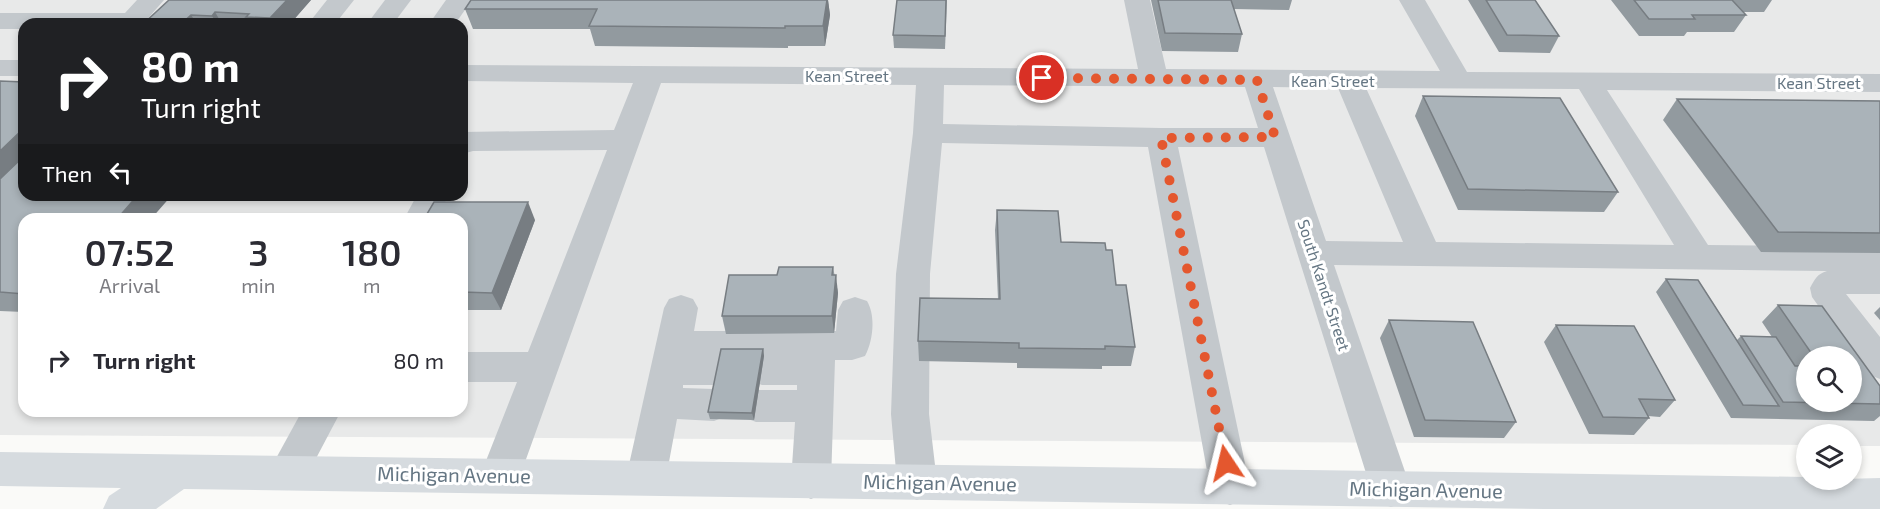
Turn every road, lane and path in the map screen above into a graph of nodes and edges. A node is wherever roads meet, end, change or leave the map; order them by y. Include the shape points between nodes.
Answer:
1 (151, 0) edge
2 (341, 0) edge
3 (398, 0) edge
4 (459, 0) edge
5 (1137, 0) edge
6 (1412, 0) edge
7 (135, 18) edge
8 (326, 18) edge
9 (384, 18) edge
10 (446, 18) edge
11 (0, 21) edge
12 (18, 21) edge
13 (0, 68) edge
14 (18, 68) edge
15 (468, 73) edge
16 (650, 74) junction
17 (930, 76) junction
18 (1154, 79) junction
19 (1257, 80) junction
20 (1349, 81) junction
21 (1459, 81) junction
22 (1588, 82) junction
23 (1880, 83) edge
24 (928, 133) junction
25 (1275, 137) junction
26 (1161, 138) junction
27 (625, 140) junction
28 (468, 141) edge
29 (1314, 253) junction
30 (1425, 254) junction
31 (1698, 257) junction
32 (1880, 259) edge
33 (1880, 281) edge
34 (1845, 282) junction
35 (681, 308) dead end
36 (855, 309) dead end
37 (1880, 342) edge
38 (1880, 364) edge
39 (468, 367) edge
40 (541, 367) junction
41 (762, 370) edge
42 (667, 373) junction
43 (816, 374) junction
44 (717, 387) edge
45 (756, 406) edge
46 (319, 417) edge
47 (0, 469) edge
48 (177, 472) junction
49 (288, 473) junction
50 (500, 476) junction
51 (646, 478) junction
52 (811, 481) junction
53 (917, 482) junction
54 (1230, 487) junction
55 (1880, 496) edge
56 (1395, 499) edge
57 (1655, 501) edge
58 (123, 509) edge

1 - 7 street
2 - 8 street
3 - 9 street
4 - 10 street
5 - 18 street
6 - 21 street
11 - 12 street
13 - 14 street
15 - 16 street, Kean Street
16 - 17 street, Kean Street
16 - 27 street
17 - 18 street, Kean Street
17 - 24 street
18 - 19 street, Kean Street
19 - 20 street, Kean Street
19 - 25 street, South Kandt Street
20 - 21 street, Kean Street
20 - 30 street
21 - 22 street, Kean Street
22 - 23 street, Kean Street
22 - 31 street
24 - 26 street
24 - 53 street via 913,274 910,414
25 - 26 street
25 - 29 street, South Kandt Street
26 - 54 street
27 - 28 street
27 - 40 street
29 - 30 street
29 - 56 street, South Kandt Street
30 - 31 street
31 - 32 street
33 - 34 street
34 - 37 street via 1851,301
34 - 38 street via 1831,282 1827,288 1829,297
35 - 42 street
36 - 43 street via 852,346
39 - 40 street
40 - 50 street
41 - 43 street
42 - 43 street
42 - 44 street
42 - 51 street
43 - 45 street
43 - 52 street
46 - 49 street
47 - 48 main road, Michigan Avenue
48 - 49 main road, Michigan Avenue
48 - 58 main road
49 - 50 main road, Michigan Avenue
50 - 51 main road, Michigan Avenue
51 - 52 main road, Michigan Avenue
52 - 53 main road, Michigan Avenue
53 - 54 main road, Michigan Avenue
54 - 56 main road, Michigan Avenue
55 - 57 main road, Michigan Avenue
56 - 57 main road, Michigan Avenue

